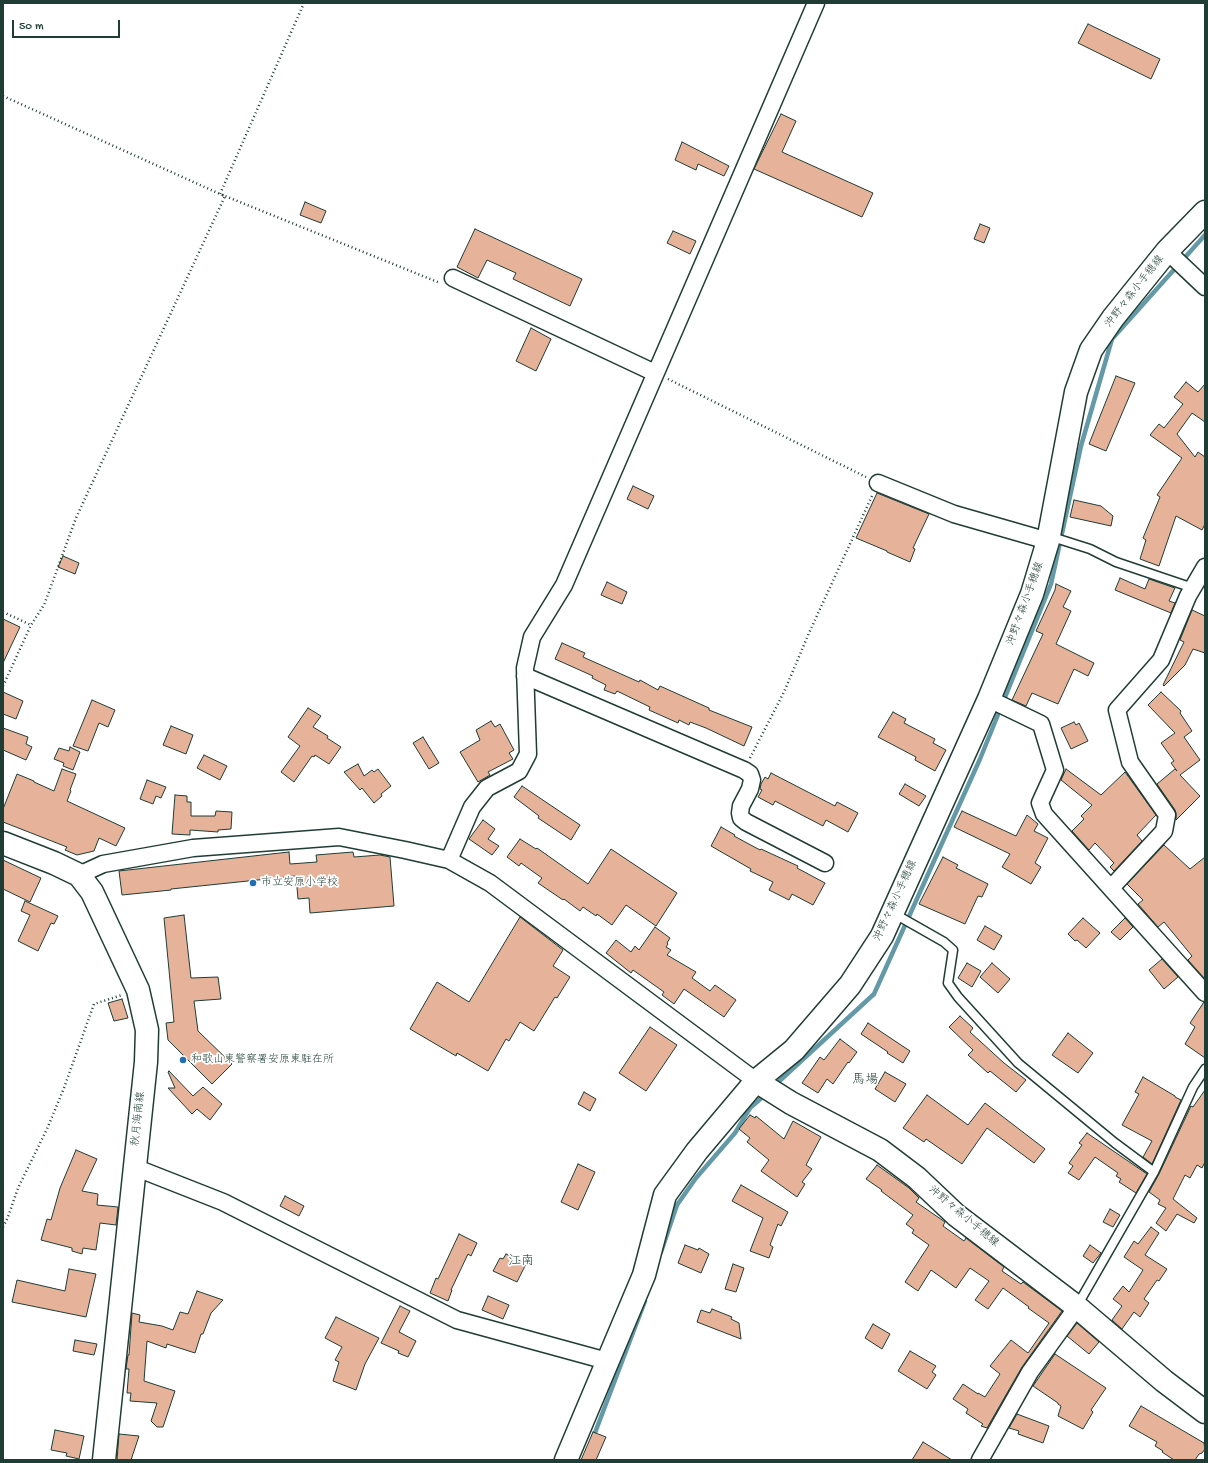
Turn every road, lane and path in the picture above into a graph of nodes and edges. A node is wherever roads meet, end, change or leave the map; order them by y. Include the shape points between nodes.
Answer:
1 (304, 3) edge
2 (816, 3) edge
3 (3, 96) edge
4 (220, 194) junction
5 (225, 196) junction
6 (1205, 212) edge
7 (1167, 251) junction
8 (453, 278) joint
9 (1205, 287) edge
10 (655, 373) junction
11 (878, 483) junction
12 (1048, 538) junction
13 (1205, 567) edge
14 (1193, 588) junction
15 (3, 612) edge
16 (32, 625) junction
17 (525, 676) junction
18 (3, 686) edge
19 (988, 699) junction
20 (744, 770) junction
21 (3, 843) edge
22 (449, 860) junction
23 (825, 863) dead end
24 (79, 875) junction
25 (1111, 888) junction
26 (892, 913) junction
27 (138, 990) junction
28 (1205, 993) edge
29 (1205, 1069) edge
30 (756, 1081) junction
31 (134, 1167) junction
32 (1154, 1172) junction
33 (3, 1227) edge
34 (1077, 1307) junction
35 (607, 1361) junction
36 (1205, 1412) edge
37 (104, 1460) edge
38 (566, 1460) edge
39 (980, 1460) edge

1 - 4 path
2 - 10 street
3 - 4 path
4 - 5 path
5 - 8 path via 439,283
5 - 16 path via 76,518 44,605
6 - 7 main road, 沖野々森小手穂線
7 - 9 street
7 - 12 main road, 沖野々森小手穂線 via 1113,318 1091,350 1076,392
8 - 10 street
10 - 11 path
10 - 17 street via 564,585 532,637 524,668
11 - 12 street via 954,514
11 - 20 path via 784,692
12 - 14 lane via 1090,549 1116,562
12 - 19 main road, 沖野々森小手穂線 via 1032,594
13 - 14 street
14 - 25 street via 1161,660 1117,710 1130,762 1167,815 1164,831
15 - 16 path
16 - 18 path
17 - 20 street
17 - 22 street via 528,754 519,771 487,788 472,806
19 - 25 street via 1041,724 1055,770 1040,803 1044,814
19 - 26 main road, 沖野々森小手穂線
20 - 23 street via 750,774 752,780 750,790 741,806 741,818
21 - 24 main road, 秋月海南線
22 - 24 street via 338,837 193,848 103,864
22 - 30 street via 490,883
24 - 27 main road, 秋月海南線 via 92,892
25 - 28 street
26 - 30 main road, 沖野々森小手穂線 via 882,936 850,986 794,1050
26 - 32 lane via 944,942 953,950 948,983 1018,1063
27 - 31 main road, 秋月海南線 via 147,1030 146,1062
27 - 33 path via 94,1004 64,1088
29 - 32 lane via 1193,1087
30 - 34 main road, 沖野々森小手穂線 via 790,1103 880,1150 917,1178 956,1214
30 - 35 main road via 697,1150 665,1195 644,1274
31 - 35 street via 223,1202 457,1320
31 - 37 main road, 秋月海南線
32 - 34 lane
34 - 36 main road, 沖野々森小手穂線 via 1164,1381
34 - 39 street via 1030,1372
35 - 38 main road

